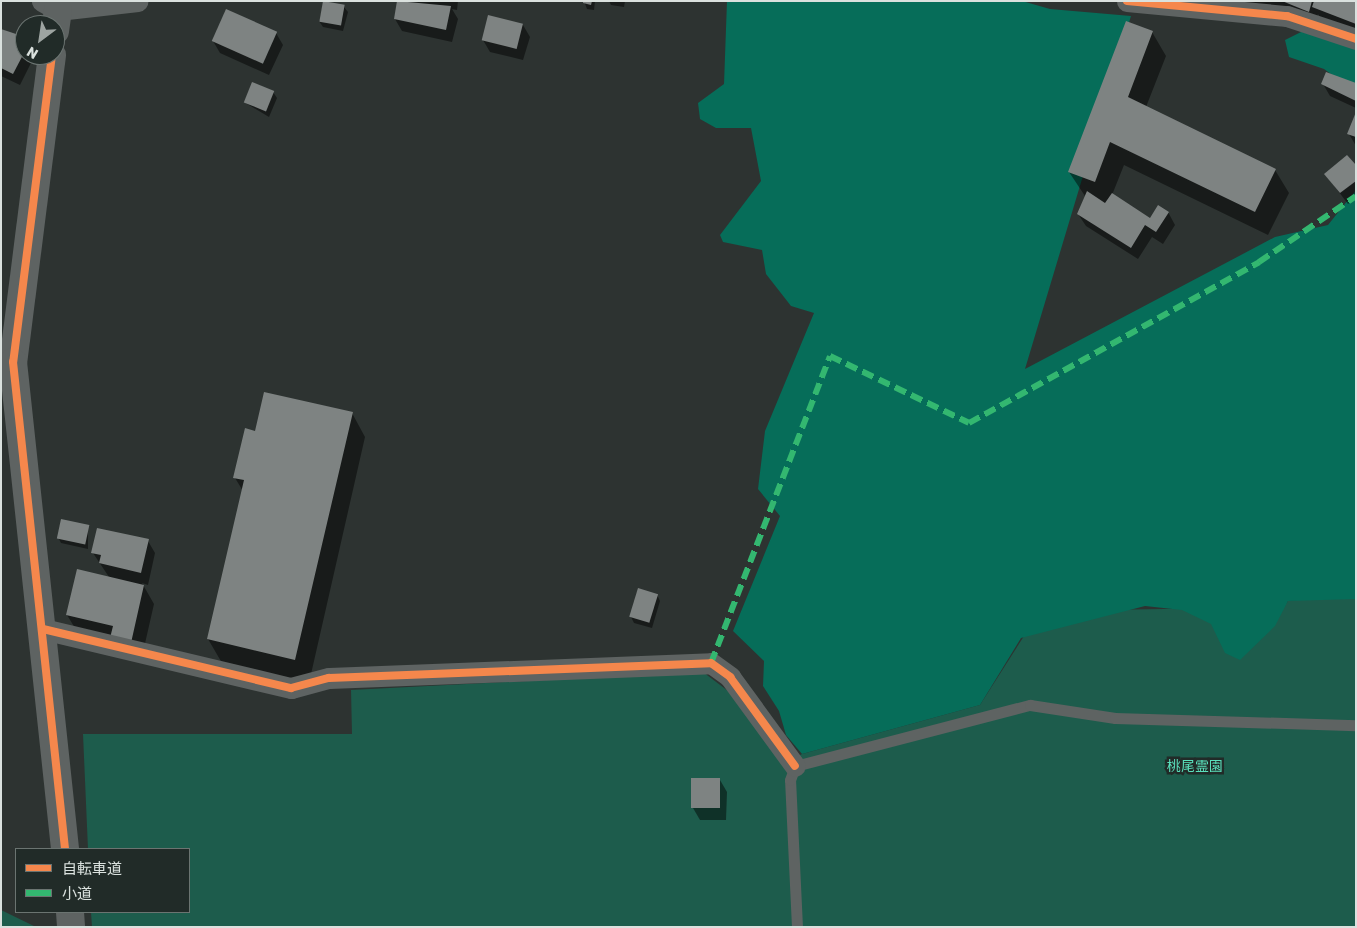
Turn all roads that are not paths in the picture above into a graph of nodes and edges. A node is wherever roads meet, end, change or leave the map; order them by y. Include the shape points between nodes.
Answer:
1 (137, 1) edge
2 (1127, 1) edge
3 (52, 14) edge
4 (1356, 39) edge
5 (51, 65) edge
6 (44, 629) junction
7 (1356, 725) edge
8 (795, 766) junction
9 (66, 848) edge
10 (70, 913) edge
11 (71, 927) edge
12 (797, 927) edge

1 - 3 street
2 - 4 street via 1287,16
5 - 6 street via 13,362
6 - 8 street via 291,688 329,678 711,663 730,676
6 - 9 street
7 - 8 lane via 1115,718 1030,704
8 - 12 lane via 790,780
10 - 11 street

